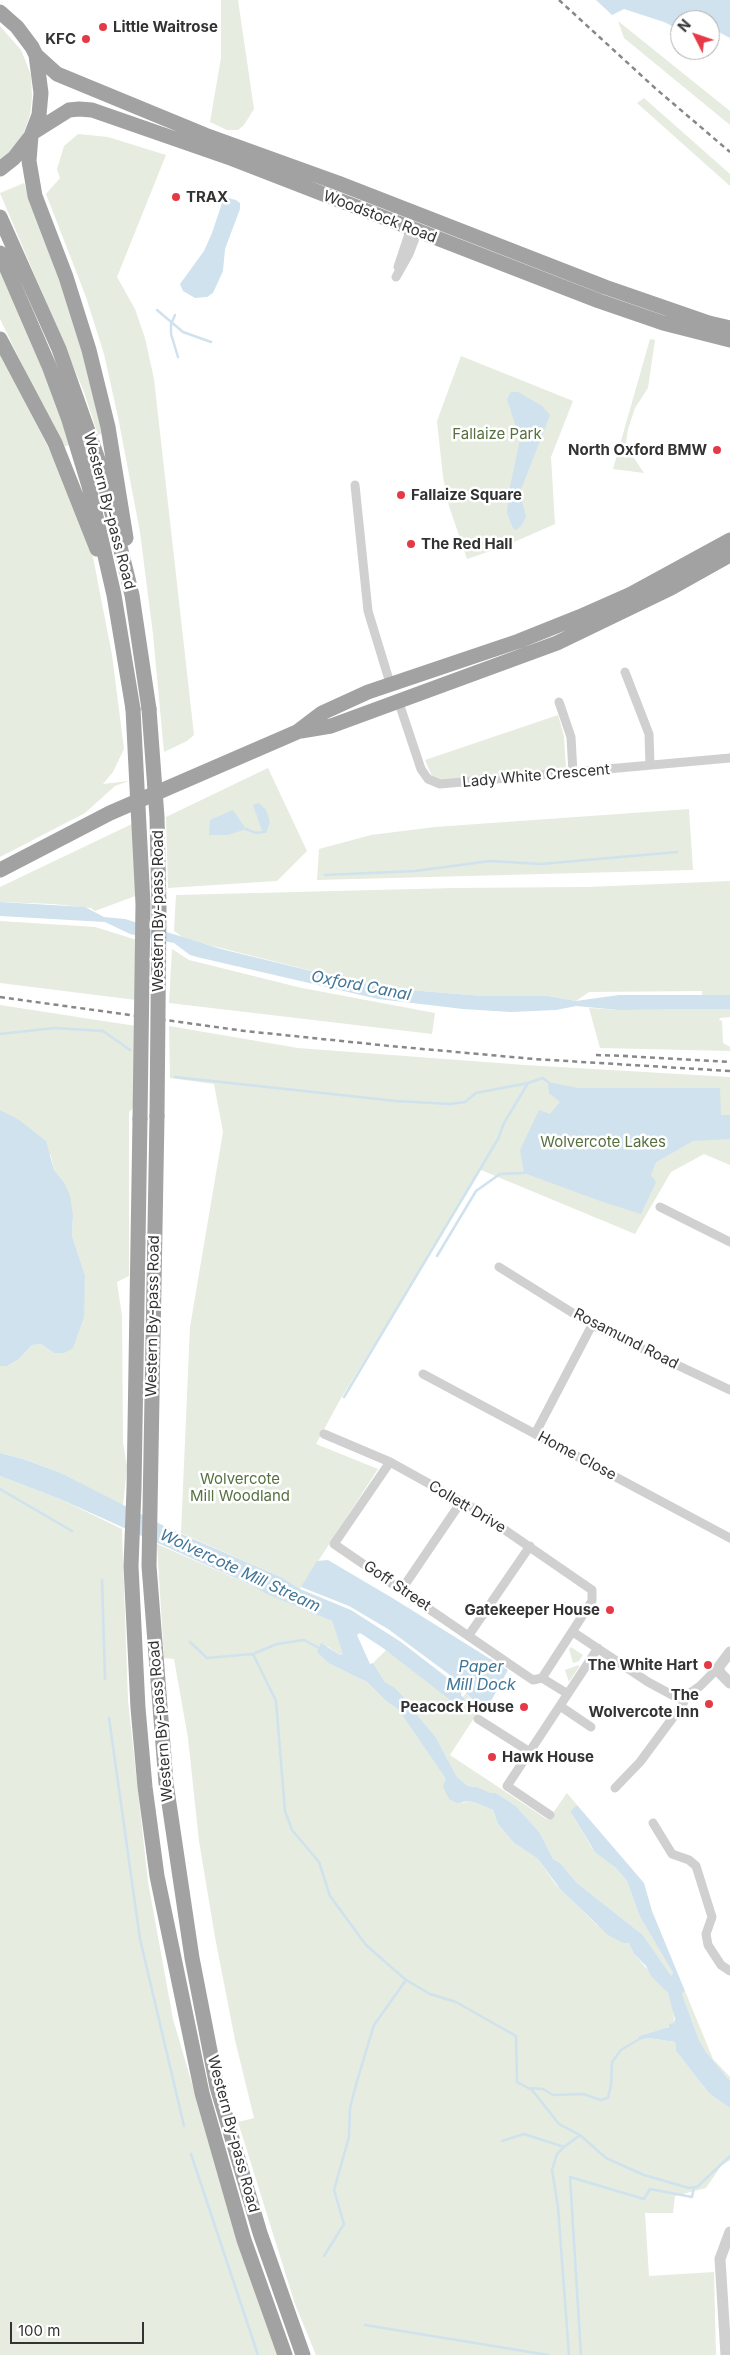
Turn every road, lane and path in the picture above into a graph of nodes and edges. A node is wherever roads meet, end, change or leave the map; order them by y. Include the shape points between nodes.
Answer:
1 (0, 12) edge
2 (36, 55) junction
3 (32, 134) junction
4 (0, 169) edge
5 (420, 215) junction
6 (0, 217) edge
7 (414, 230) junction
8 (0, 253) edge
9 (730, 328) edge
10 (0, 340) edge
11 (730, 340) edge
12 (355, 485) dead end
13 (730, 540) edge
14 (730, 555) edge
15 (114, 595) junction
16 (132, 595) junction
17 (625, 672) dead end
18 (390, 683) junction
19 (398, 700) junction
20 (559, 702) dead end
21 (297, 732) junction
22 (730, 758) edge
23 (650, 765) junction
24 (573, 772) junction
25 (0, 870) edge
26 (660, 1207) dead end
27 (730, 1242) edge
28 (499, 1267) dead end
29 (592, 1325) junction
30 (423, 1374) dead end
31 (730, 1390) edge
32 (324, 1434) dead end
33 (535, 1434) junction
34 (390, 1462) junction
35 (462, 1502) junction
36 (730, 1538) edge
37 (530, 1546) junction
38 (402, 1589) junction
39 (573, 1632) junction
40 (469, 1635) junction
41 (598, 1648) junction
42 (730, 1652) edge
43 (718, 1668) junction
44 (542, 1678) junction
45 (730, 1684) edge
46 (568, 1694) junction
47 (686, 1696) junction
48 (560, 1706) junction
49 (478, 1719) dead end
50 (591, 1727) dead end
51 (530, 1752) junction
52 (615, 1788) dead end
53 (550, 1815) dead end
54 (653, 1823) dead end
55 (730, 1972) edge
56 (730, 2232) edge
57 (285, 2355) edge
58 (303, 2355) edge
59 (726, 2355) edge

1 - 2 highway via 17,27
2 - 3 highway via 41,92 39,114
2 - 5 highway, Woodstock Road via 57,74 205,135
3 - 4 highway via 14,158
3 - 7 highway, Woodstock Road via 69,110 92,110 233,159
3 - 16 highway via 28,161 35,196 66,277 108,427 126,530
5 - 7 street
5 - 9 highway, Woodstock Road via 640,300
6 - 16 highway, Western By-pass Road via 59,349 100,465
7 - 11 highway, Woodstock Road via 599,301 663,323
8 - 15 highway, Western By-pass Road via 69,420 98,515
10 - 15 highway via 55,443
12 - 18 street via 368,611
13 - 18 highway via 631,594 578,618
14 - 19 highway via 671,588 557,643
15 - 57 highway, Western By-pass Road, bridge via 133,709 143,904 131,1566 144,1777 157,1876 202,2094 244,2240
16 - 58 highway, Western By-pass Road, bridge via 150,709 157,816 157,1116 149,1566 166,1783 179,1880 217,2087 275,2278
17 - 23 street via 649,734
18 - 19 street
18 - 21 highway via 322,713
19 - 21 highway via 331,726
19 - 24 street, Lady White Crescent via 421,769 428,779 440,784
20 - 24 street via 571,736
21 - 25 highway via 110,813
22 - 23 street, Lady White Crescent
23 - 24 street, Lady White Crescent
26 - 27 street
28 - 29 street, Rosamund Road
29 - 31 street, Rosamund Road
29 - 33 street
30 - 33 street, Home Close
32 - 34 street, Collett Drive
33 - 36 street, Home Close
34 - 35 street, Collett Drive
34 - 38 street, Goff Street via 334,1544
35 - 37 street, Collett Drive
35 - 38 street
37 - 39 street, Collett Drive via 592,1590 592,1601
37 - 40 street
38 - 40 street, Goff Street
39 - 41 street
39 - 44 street
40 - 44 street, Goff Street via 533,1680
41 - 46 street
41 - 47 street via 664,1691 674,1696
42 - 43 street
43 - 45 street
43 - 47 street
44 - 46 street, Goff Street
46 - 48 street
47 - 52 street via 640,1762
48 - 50 street
48 - 51 street
49 - 51 street
51 - 53 street via 507,1786
54 - 55 street via 672,1854 696,1866 712,1917 706,1934 708,1945 721,1965
56 - 59 street via 720,2260

